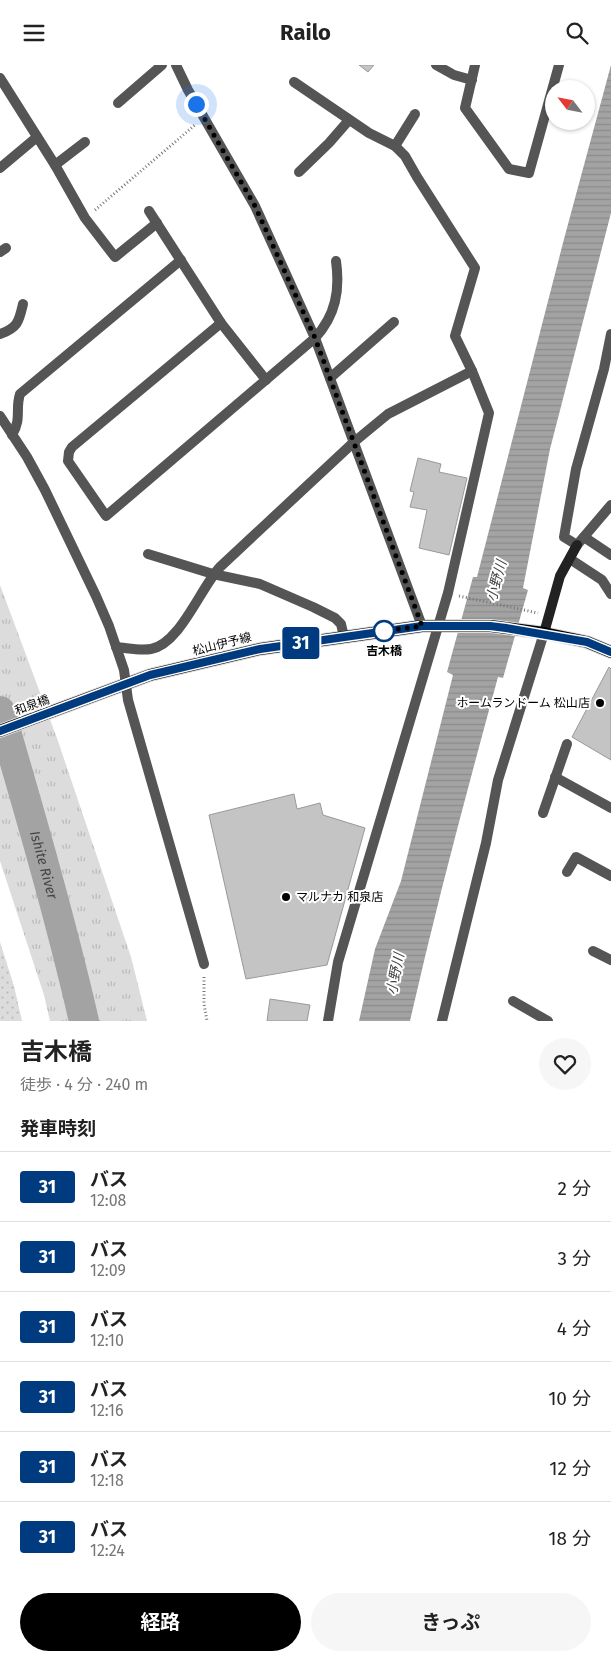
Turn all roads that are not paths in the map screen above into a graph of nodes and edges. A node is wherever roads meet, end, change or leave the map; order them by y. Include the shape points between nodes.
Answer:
1 (162, 65) edge
2 (436, 65) edge
3 (475, 65) edge
4 (559, 65) edge
5 (178, 66) edge
6 (0, 78) edge
7 (472, 80) junction
8 (294, 82) dead end
9 (118, 103) dead end
10 (415, 114) dead end
11 (349, 120) junction
12 (37, 137) junction
13 (85, 142) dead end
14 (395, 146) junction
15 (55, 165) junction
16 (0, 167) edge
17 (299, 171) dead end
18 (149, 211) dead end
19 (157, 223) junction
20 (181, 260) junction
21 (336, 261) dead end
22 (23, 304) dead end
23 (394, 322) dead end
24 (221, 323) junction
25 (611, 333) edge
26 (0, 335) edge
27 (315, 338) junction
28 (472, 371) junction
29 (330, 378) junction
30 (266, 380) junction
31 (0, 415) edge
32 (12, 435) junction
33 (354, 443) junction
34 (611, 505) edge
35 (581, 541) junction
36 (148, 554) dead end
37 (611, 555) edge
38 (570, 559) junction
39 (213, 574) junction
40 (611, 594) edge
41 (422, 626) junction
42 (441, 626) junction
43 (541, 633) junction
44 (344, 637) junction
45 (116, 647) junction
46 (611, 652) edge
47 (126, 685) junction
48 (74, 705) joint
49 (0, 731) edge
50 (567, 744) dead end
51 (555, 777) junction
52 (611, 808) edge
53 (543, 813) dead end
54 (567, 872) dead end
55 (611, 876) edge
56 (593, 951) dead end
57 (611, 960) edge
58 (204, 964) road end
59 (513, 1001) dead end
60 (544, 1020) edge
61 (328, 1021) edge
62 (442, 1021) edge

1 - 9 street
2 - 7 street
3 - 7 street
4 - 7 street via 529,173 509,169 465,108
5 - 27 street via 188,90 255,206
6 - 12 street
8 - 11 street
10 - 14 street
11 - 14 street
11 - 17 street via 330,143
12 - 15 street
12 - 16 street
13 - 15 street
14 - 28 street via 405,156 476,268 455,336
15 - 19 street via 85,218 115,257
18 - 19 street
19 - 20 street
20 - 24 street
20 - 32 street via 20,395 19,419
21 - 27 street via 337,295 325,327
22 - 26 street via 11,331
23 - 29 street
24 - 30 street
24 - 30 street via 69,452 68,461 106,516
25 - 35 street via 576,469 564,537
27 - 29 street
27 - 30 street
28 - 33 street via 388,414
28 - 42 street via 489,413
29 - 33 street
31 - 32 street
32 - 45 street via 63,526
33 - 39 street
33 - 41 street
34 - 35 street
35 - 37 street
35 - 38 street
36 - 39 street
38 - 40 street via 602,580
38 - 43 street via 560,576
39 - 44 street via 260,584 313,607 335,618
39 - 45 street via 192,610 164,643 154,649
41 - 42 main road, 松山伊予線
41 - 44 main road, 松山伊予線
42 - 43 main road via 490,626
42 - 61 street via 338,963
43 - 46 main road via 587,642
43 - 62 street via 498,780 486,843
44 - 47 main road, 松山伊予線 via 260,649 150,675
45 - 47 street
47 - 48 main road, 松山伊予線
47 - 58 street
48 - 49 main road, 和泉橋
50 - 51 street
51 - 52 street
51 - 53 street
54 - 55 street via 576,857
56 - 57 street
59 - 60 street

